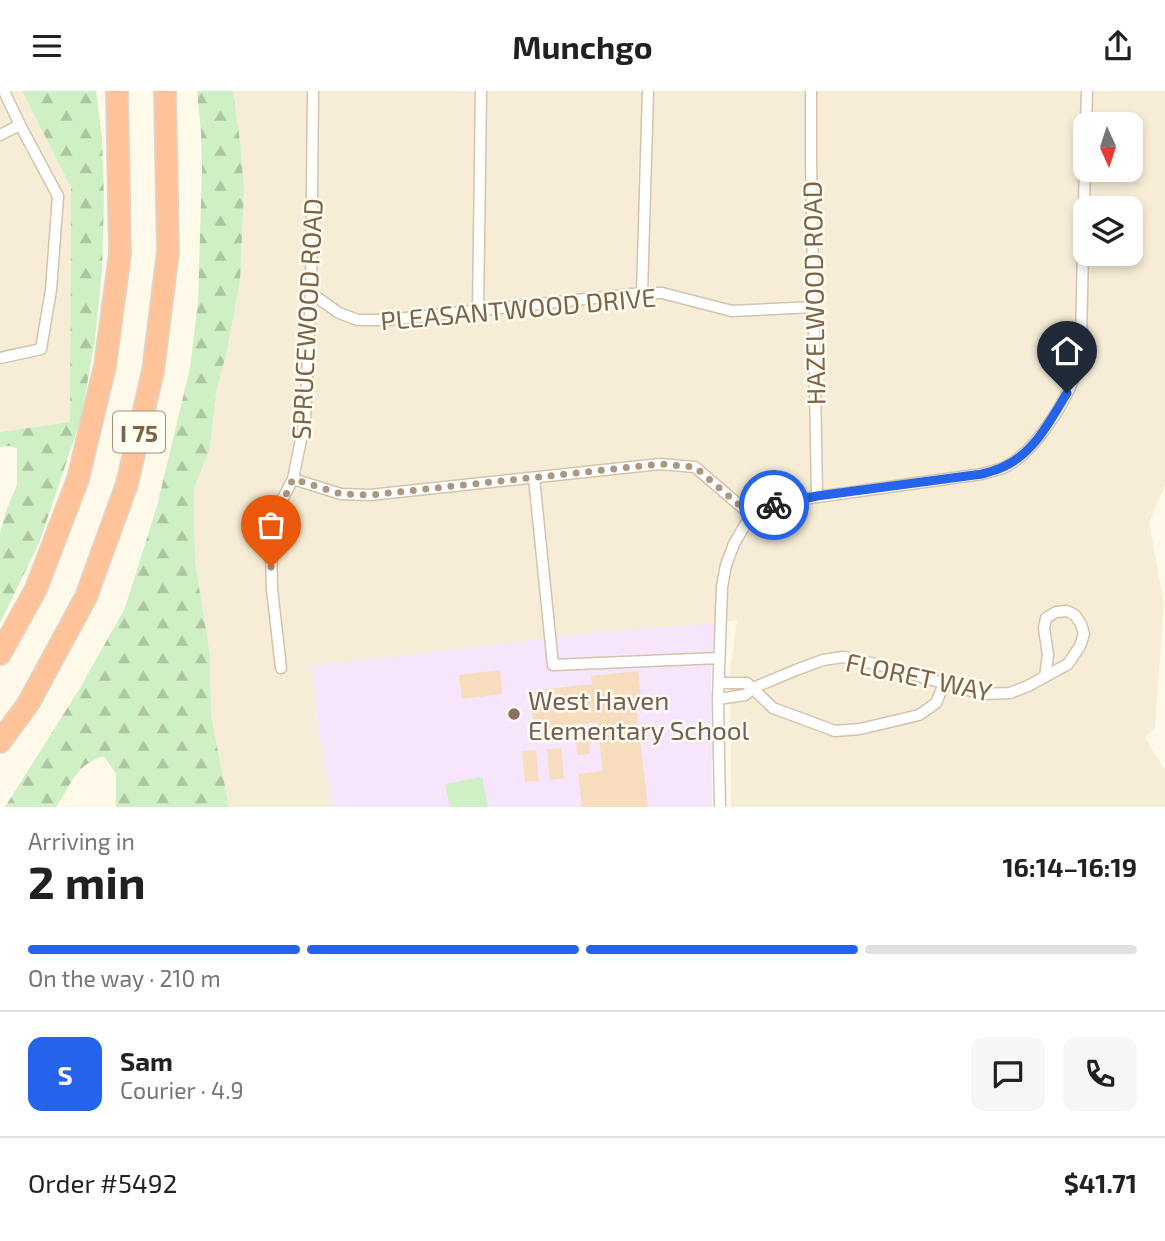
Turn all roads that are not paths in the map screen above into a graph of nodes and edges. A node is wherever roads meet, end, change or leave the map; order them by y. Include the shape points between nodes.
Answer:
1 (4, 91) edge
2 (117, 91) edge
3 (165, 91) edge
4 (313, 91) edge
5 (481, 91) edge
6 (648, 91) edge
7 (811, 91) edge
8 (1087, 91) edge
9 (1086, 112) edge
10 (20, 125) junction
11 (0, 135) edge
12 (1084, 182) edge
13 (311, 293) junction
14 (642, 293) junction
15 (814, 307) junction
16 (478, 311) junction
17 (0, 358) edge
18 (534, 478) junction
19 (293, 479) junction
20 (817, 496) junction
21 (752, 516) junction
22 (0, 654) edge
23 (719, 658) junction
24 (281, 668) dead end
25 (1045, 677) junction
26 (719, 683) junction
27 (944, 684) junction
28 (753, 688) junction
29 (718, 699) junction
30 (0, 742) edge
31 (720, 807) edge

1 - 10 street
2 - 22 highway, I 75 via 120,254 106,366 78,479 36,589
3 - 30 highway, I 75 via 168,251 153,371 127,484 86,597 28,703
4 - 13 street, SPRUCEWOOD ROAD
5 - 16 street
6 - 14 street
7 - 15 street, HAZELWOOD ROAD
8 - 9 street
10 - 11 street
10 - 17 street via 58,196 51,290 41,349
12 - 20 street via 1077,367 1039,438 1005,467 982,474
13 - 16 street, PLEASANTWOOD DRIVE via 358,320
13 - 19 street, SPRUCEWOOD ROAD via 305,420
14 - 15 street, PLEASANTWOOD DRIVE via 662,293 732,311
14 - 16 street, PLEASANTWOOD DRIVE
15 - 20 street, HAZELWOOD ROAD
18 - 19 street via 370,495 341,494
18 - 21 street via 660,464 695,467
18 - 23 street via 553,666
19 - 24 street, SPRUCEWOOD ROAD via 271,546
20 - 21 street via 772,505
21 - 23 street via 726,565
23 - 26 street
25 - 25 street, FLORET WAY via 1068,664 1080,646 1081,624 1067,611 1046,618
25 - 27 street, FLORET WAY via 1010,693 982,694
26 - 28 street via 747,683
26 - 29 street
27 - 28 street, FLORET WAY via 843,657 823,660
27 - 28 street via 936,703 919,715 835,731 773,708
28 - 29 street, FLORET WAY via 745,695
29 - 31 street

